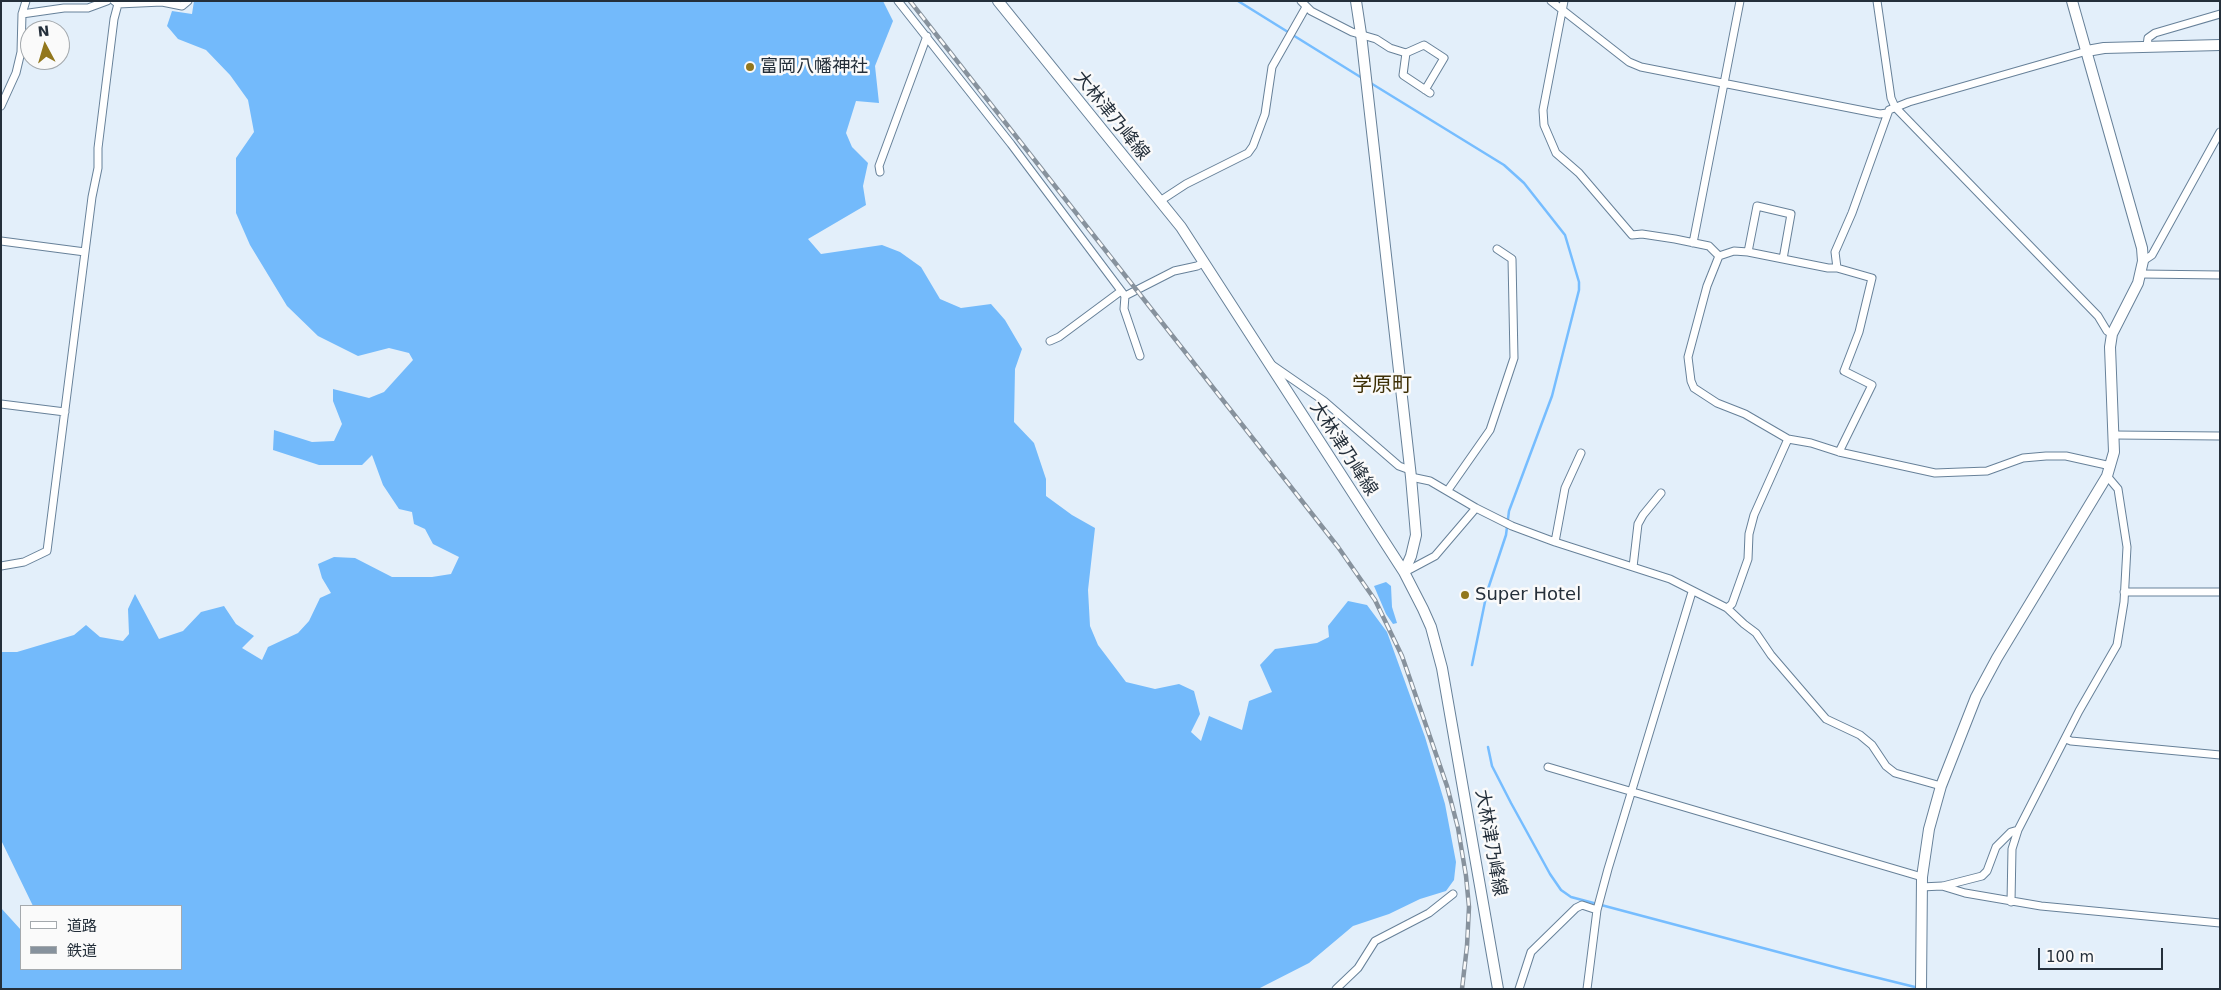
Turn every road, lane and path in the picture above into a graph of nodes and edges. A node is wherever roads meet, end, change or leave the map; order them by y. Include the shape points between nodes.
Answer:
1 (26, 1) edge
2 (107, 1) edge
3 (188, 1) edge
4 (898, 1) edge
5 (998, 1) edge
6 (1356, 1) edge
7 (1551, 1) edge
8 (1564, 1) edge
9 (1740, 1) edge
10 (1877, 1) edge
11 (2072, 1) edge
12 (116, 3) edge
13 (1304, 4) edge
14 (1562, 9) junction
15 (22, 14) junction
16 (2220, 14) edge
17 (1362, 34) junction
18 (927, 36) junction
19 (2220, 45) edge
20 (2147, 46) junction
21 (2087, 51) junction
22 (1406, 53) junction
23 (1725, 82) junction
24 (1, 106) edge
25 (1895, 107) junction
26 (1887, 113) junction
27 (2220, 132) edge
28 (880, 172) dead end
29 (1160, 201) junction
30 (1, 241) edge
31 (1693, 243) junction
32 (1497, 249) dead end
33 (85, 252) junction
34 (1748, 252) junction
35 (1719, 256) junction
36 (1783, 259) junction
37 (2143, 261) junction
38 (1204, 263) junction
39 (1837, 268) junction
40 (2141, 274) junction
41 (2220, 275) edge
42 (1123, 293) junction
43 (2112, 334) junction
44 (1050, 341) dead end
45 (1140, 356) dead end
46 (1268, 362) junction
47 (1, 404) edge
48 (66, 412) junction
49 (2115, 435) junction
50 (2220, 436) edge
51 (1788, 439) junction
52 (1839, 452) junction
53 (1580, 453) dead end
54 (2111, 466) junction
55 (1411, 474) junction
56 (2108, 476) junction
57 (1448, 490) junction
58 (1660, 493) dead end
59 (1476, 508) junction
60 (1555, 542) junction
61 (1, 566) edge
62 (1633, 567) junction
63 (1404, 572) junction
64 (1692, 592) junction
65 (2124, 592) junction
66 (2220, 592) edge
67 (1727, 608) junction
68 (2066, 739) junction
69 (2220, 755) edge
70 (1548, 767) dead end
71 (1941, 786) junction
72 (1632, 792) junction
73 (2018, 830) junction
74 (1922, 882) junction
75 (1942, 886) junction
76 (1453, 894) dead end
77 (2011, 902) junction
78 (1598, 907) junction
79 (2220, 923) edge
80 (1336, 989) edge
81 (1498, 989) edge
82 (1519, 989) edge
83 (1586, 989) edge
84 (1921, 989) edge

1 - 15 street
2 - 15 street via 88,8
3 - 12 street via 182,6 162,2
4 - 18 street
5 - 29 street, 大林津乃峰線
6 - 17 street
7 - 14 street
8 - 14 street
9 - 23 street
10 - 25 street
11 - 21 street
12 - 33 street via 98,168
13 - 17 street via 1352,32
13 - 29 street via 1272,67 1265,114 1248,153
14 - 23 street via 1641,67
14 - 31 street via 1543,110 1544,125 1556,153 1579,172 1632,235
15 - 24 street via 21,52 16,73
16 - 20 street via 2155,33 2148,38
17 - 22 street
17 - 55 street
18 - 28 street via 879,166
18 - 42 street
19 - 20 street
20 - 21 street
21 - 25 street
21 - 37 street via 2138,231
22 - 22 street via 1424,45 1444,58 1427,91 1403,75
23 - 26 street
23 - 31 street
25 - 26 street
25 - 43 street
26 - 39 street via 1852,214 1835,252
27 - 37 street via 2152,255
29 - 38 street, 大林津乃峰線
30 - 33 street
31 - 35 street via 1708,246
32 - 57 street via 1512,259 1514,358 1490,430
33 - 48 street
34 - 35 street via 1734,251
34 - 36 street
34 - 36 street via 1757,206 1791,214
35 - 51 street via 1707,286 1688,358 1690,381 1694,388 1717,403 1745,414
36 - 39 street
37 - 40 street
38 - 42 street via 1174,271
38 - 46 street, 大林津乃峰線
39 - 52 street via 1872,278 1859,332 1844,371 1872,385
40 - 41 street
40 - 43 street
42 - 44 street
42 - 45 street via 1124,309
43 - 49 street via 2110,374
46 - 55 street via 1324,401
46 - 63 street, 大林津乃峰線
47 - 48 street
48 - 61 street via 48,551 24,562
49 - 50 street
49 - 54 street
51 - 52 street
51 - 67 street via 1754,514 1748,559 1732,604
52 - 54 street via 1935,473 1987,470 2024,458 2046,456 2066,456
53 - 60 street via 1565,488
54 - 56 street
55 - 57 street
55 - 63 street via 1416,535
56 - 65 street via 2118,488 2121,504 2127,560
56 - 71 street via 1997,658 1976,697
57 - 59 street
58 - 62 street via 1638,524
59 - 60 street
59 - 63 street via 1435,556
60 - 62 street
62 - 64 street via 1670,579
63 - 81 street, 大林津乃峰線 via 1431,627 1442,668
64 - 67 street
64 - 72 street
65 - 66 street
65 - 68 street via 2117,645
67 - 71 street via 1756,633 1826,719 1860,735 1895,773
68 - 69 street
68 - 73 street
70 - 72 street
71 - 74 street via 1929,829
72 - 74 street
72 - 78 street
73 - 75 street via 2011,832 1992,853 1987,871 1982,876
73 - 77 street via 2012,849
74 - 75 street
74 - 84 street
75 - 77 street
76 - 80 street via 1429,913 1375,941 1358,968
77 - 79 street
78 - 82 street via 1582,905 1576,908 1531,952
78 - 83 street

